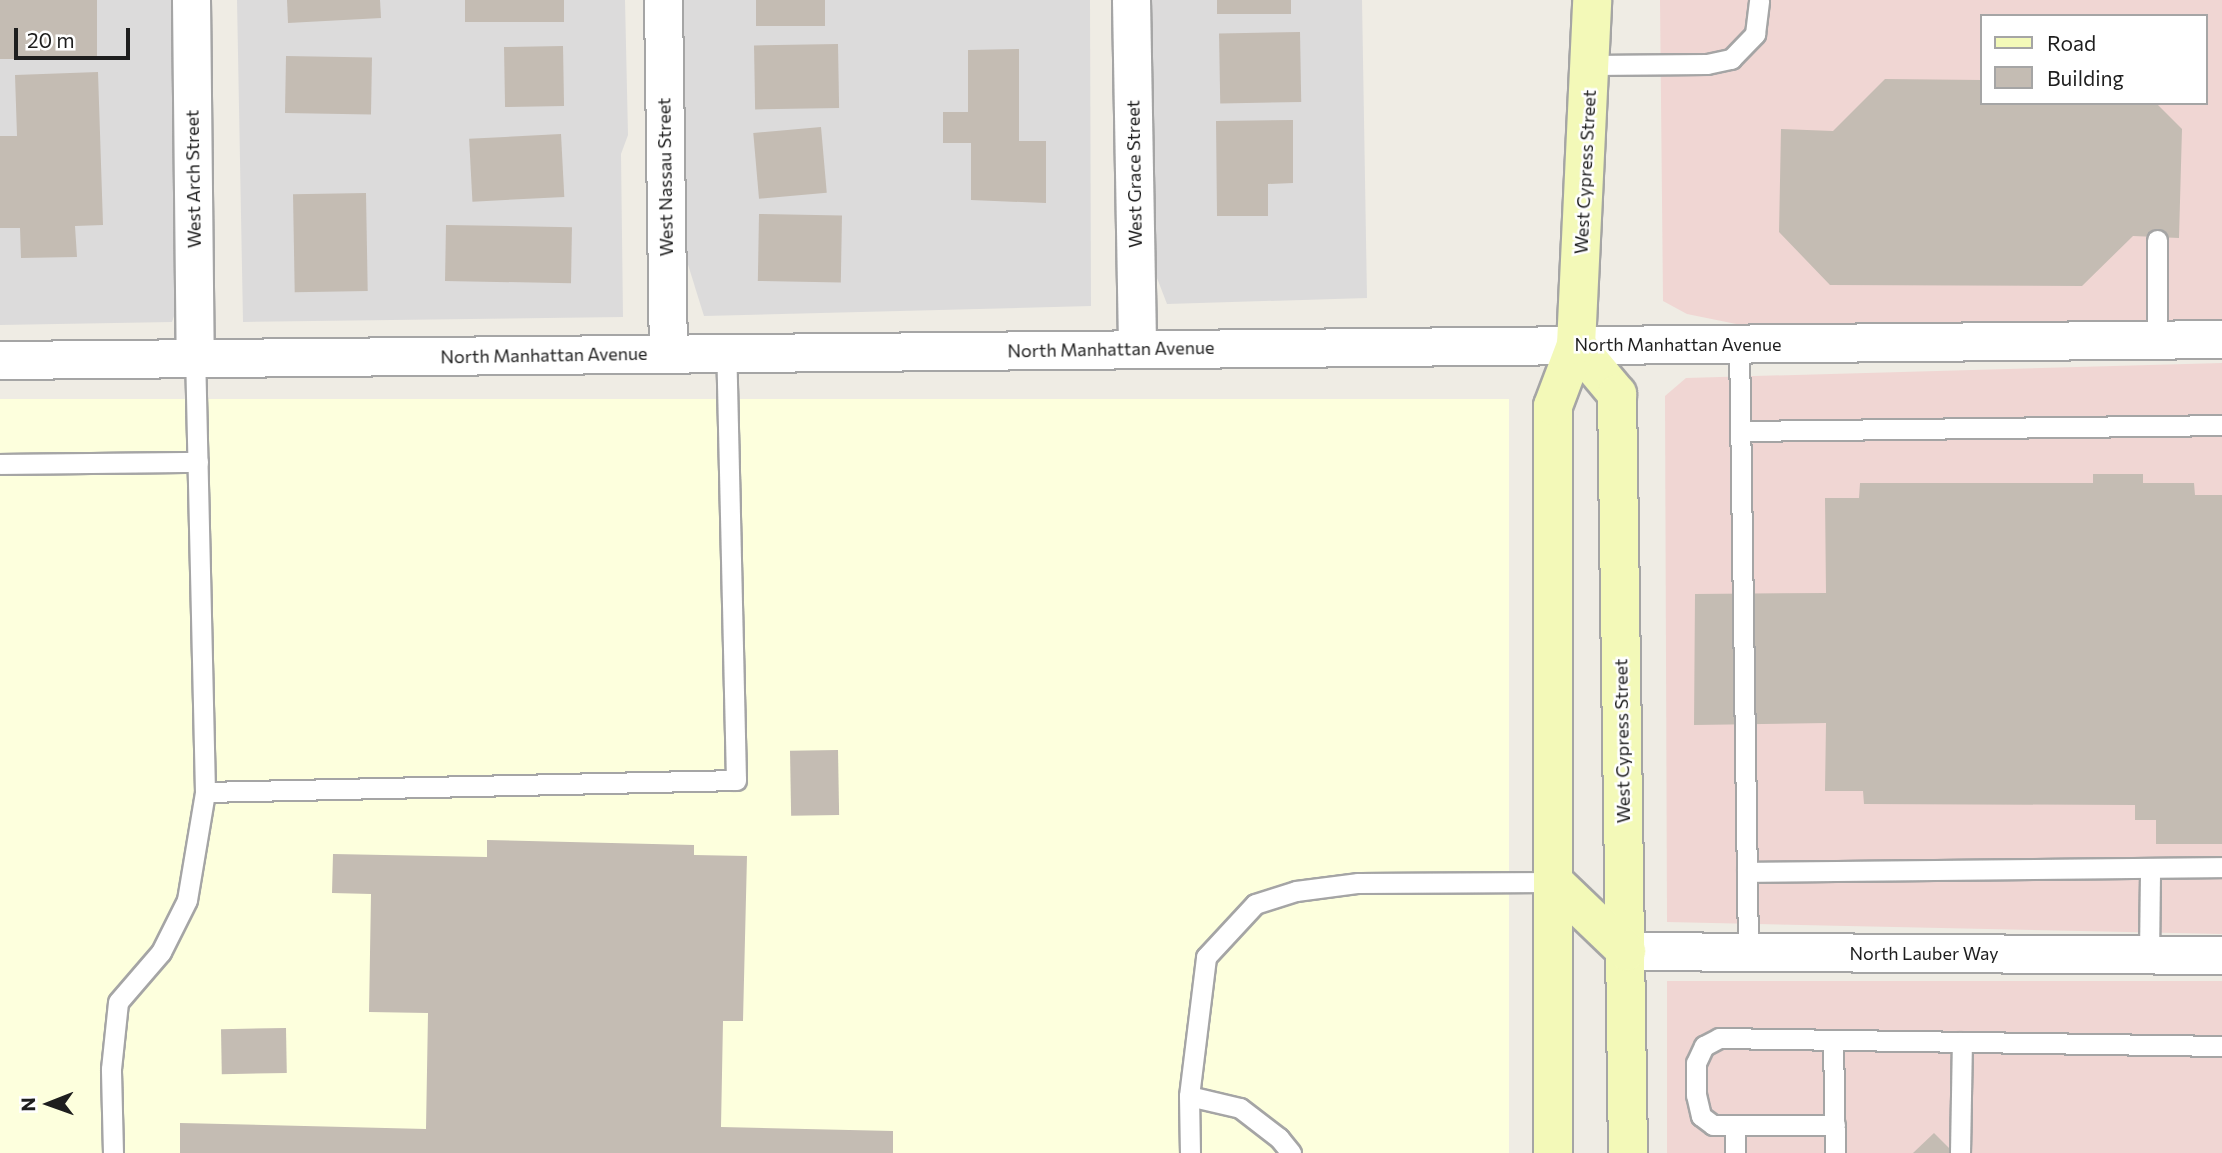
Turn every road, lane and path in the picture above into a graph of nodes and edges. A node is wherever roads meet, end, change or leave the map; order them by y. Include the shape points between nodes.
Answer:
1 (191, 0) edge
2 (663, 0) edge
3 (1131, 0) edge
4 (1592, 0) edge
5 (1759, 0) edge
6 (1591, 65) junction
7 (2157, 240) dead end
8 (2157, 339) junction
9 (2222, 339) edge
10 (1740, 343) junction
11 (1576, 345) junction
12 (1137, 349) junction
13 (726, 352) junction
14 (668, 354) junction
15 (195, 358) junction
16 (0, 360) edge
17 (2222, 425) edge
18 (1740, 431) junction
19 (198, 462) junction
20 (0, 464) edge
21 (205, 792) junction
22 (2222, 867) edge
23 (2150, 868) junction
24 (1747, 872) junction
25 (1554, 881) junction
26 (1626, 951) junction
27 (1748, 952) junction
28 (2149, 955) junction
29 (2222, 955) edge
30 (1833, 1040) junction
31 (1962, 1042) junction
32 (2222, 1046) edge
33 (1189, 1096) junction
34 (1835, 1125) junction
35 (1735, 1126) junction
36 (113, 1153) edge
37 (1190, 1153) edge
38 (1291, 1153) edge
39 (1553, 1153) edge
40 (1628, 1153) edge
41 (1734, 1153) edge
42 (1835, 1153) edge
43 (1960, 1153) edge

1 - 15 street, West Arch Street
2 - 14 street, West Nassau Street
3 - 12 street, West Grace Street
4 - 6 street, West Cypress Street
5 - 6 lane via 1755,34 1731,59 1707,64
6 - 11 street, West Cypress Street
7 - 8 lane
8 - 9 street, North Manhattan Avenue
8 - 10 street, North Manhattan Avenue
10 - 11 street, North Manhattan Avenue
10 - 18 lane
11 - 12 street, North Manhattan Avenue
11 - 25 street, West Cypress Street via 1553,406
11 - 26 street, West Cypress Street via 1617,394
12 - 13 street, North Manhattan Avenue
13 - 14 street, North Manhattan Avenue
13 - 21 lane via 736,780
14 - 15 street, North Manhattan Avenue
15 - 16 street, North Manhattan Avenue
15 - 19 lane
17 - 18 lane
18 - 24 lane
19 - 20 lane
19 - 21 lane
21 - 36 lane via 187,900 161,953 118,1002 111,1069
22 - 23 lane
23 - 24 lane
23 - 28 lane
24 - 27 lane
25 - 26 street
25 - 33 lane via 1358,883 1296,891 1255,904 1206,957
25 - 39 street, West Cypress Street
26 - 27 street, North Lauber Way
26 - 40 street, West Cypress Street
27 - 28 street, North Lauber Way
28 - 29 street, North Lauber Way
30 - 31 lane
30 - 34 lane
30 - 35 lane via 1719,1038 1704,1046 1696,1063 1701,1116 1713,1125
31 - 32 lane
31 - 43 lane
33 - 37 lane
33 - 38 lane via 1240,1108
34 - 35 lane
34 - 42 lane
35 - 41 lane

